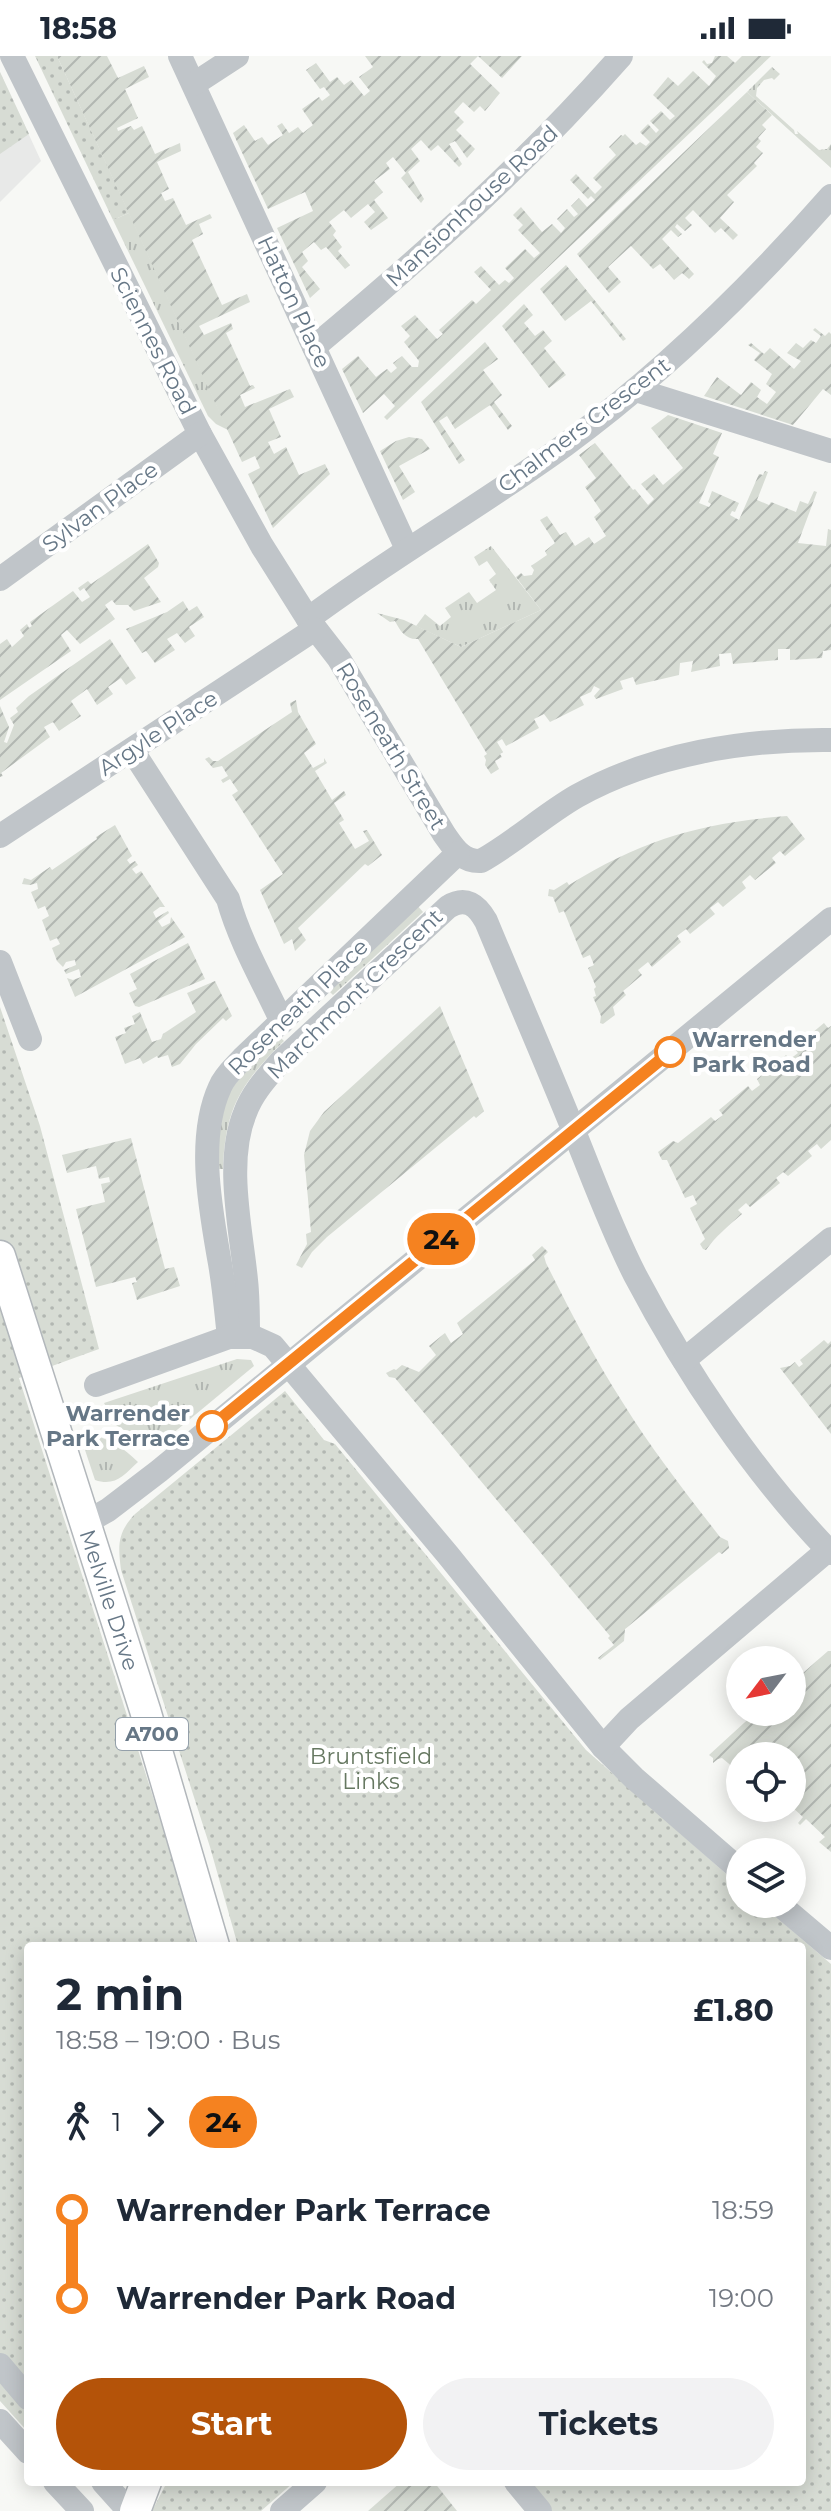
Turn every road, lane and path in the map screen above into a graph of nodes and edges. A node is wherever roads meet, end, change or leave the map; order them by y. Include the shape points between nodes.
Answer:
1 (12, 56) edge
2 (180, 56) edge
3 (237, 56) edge
4 (621, 56) edge
5 (194, 84) junction
6 (831, 196) edge
7 (314, 347) junction
8 (636, 390) junction
9 (200, 434) junction
10 (831, 451) edge
11 (407, 549) junction
12 (0, 579) edge
13 (312, 624) junction
14 (831, 740) edge
15 (132, 750) junction
16 (0, 836) edge
17 (472, 858) junction
18 (467, 902) junction
19 (831, 919) edge
20 (0, 962) edge
21 (282, 1022) junction
22 (30, 1039) dead end
23 (573, 1130) junction
24 (831, 1239) edge
25 (0, 1256) edge
26 (239, 1337) junction
27 (684, 1360) junction
28 (288, 1363) junction
29 (96, 1385) dead end
30 (85, 1523) junction
31 (830, 1552) edge
32 (603, 1747) junction
33 (726, 1858) edge
34 (796, 1918) edge
35 (213, 1942) edge
36 (831, 1948) edge
37 (0, 2365) edge
38 (24, 2393) edge
39 (0, 2421) edge
40 (24, 2448) edge
41 (59, 2486) edge
42 (107, 2486) edge
43 (144, 2486) edge
44 (310, 2486) edge
45 (519, 2486) edge
46 (82, 2511) edge
47 (132, 2511) edge
48 (282, 2511) edge
49 (540, 2511) edge

1 - 9 street, Sciennes Road
2 - 5 street, Hatton Place
3 - 5 street
4 - 7 street, Mansionhouse Road via 475,205
5 - 7 street, Hatton Place
6 - 8 street, Chalmers Crescent
7 - 11 street, Hatton Place
8 - 10 street
8 - 11 street, Chalmers Crescent via 526,473
9 - 12 street, Sylvan Place
9 - 13 street, Sciennes Road
11 - 13 street, Chalmers Crescent
13 - 15 street, Argyle Place
13 - 17 street, Roseneath Street via 339,659 444,834
14 - 17 street via 734,747 640,768 577,797
15 - 16 street, Argyle Place
15 - 21 street via 228,899
17 - 18 street
17 - 21 street, Roseneath Place
18 - 23 street via 479,908 486,921
18 - 26 street, Marchmont Crescent via 448,907 306,1038 248,1105 235,1171 247,1283
19 - 23 street
20 - 22 street
21 - 26 street, Roseneath Place via 225,1078 213,1109 209,1197
23 - 27 street via 617,1239
23 - 28 street
24 - 27 street
25 - 30 main road, Melville Drive / A700
26 - 28 street via 273,1346
26 - 29 street
27 - 31 street via 770,1483
28 - 30 street via 159,1471
28 - 32 street
30 - 35 main road, Melville Drive / A700
31 - 32 street via 629,1719
32 - 33 street
34 - 36 street
37 - 38 street
39 - 40 street
41 - 46 street
42 - 47 street
43 - 47 main road
44 - 48 street
45 - 49 street

